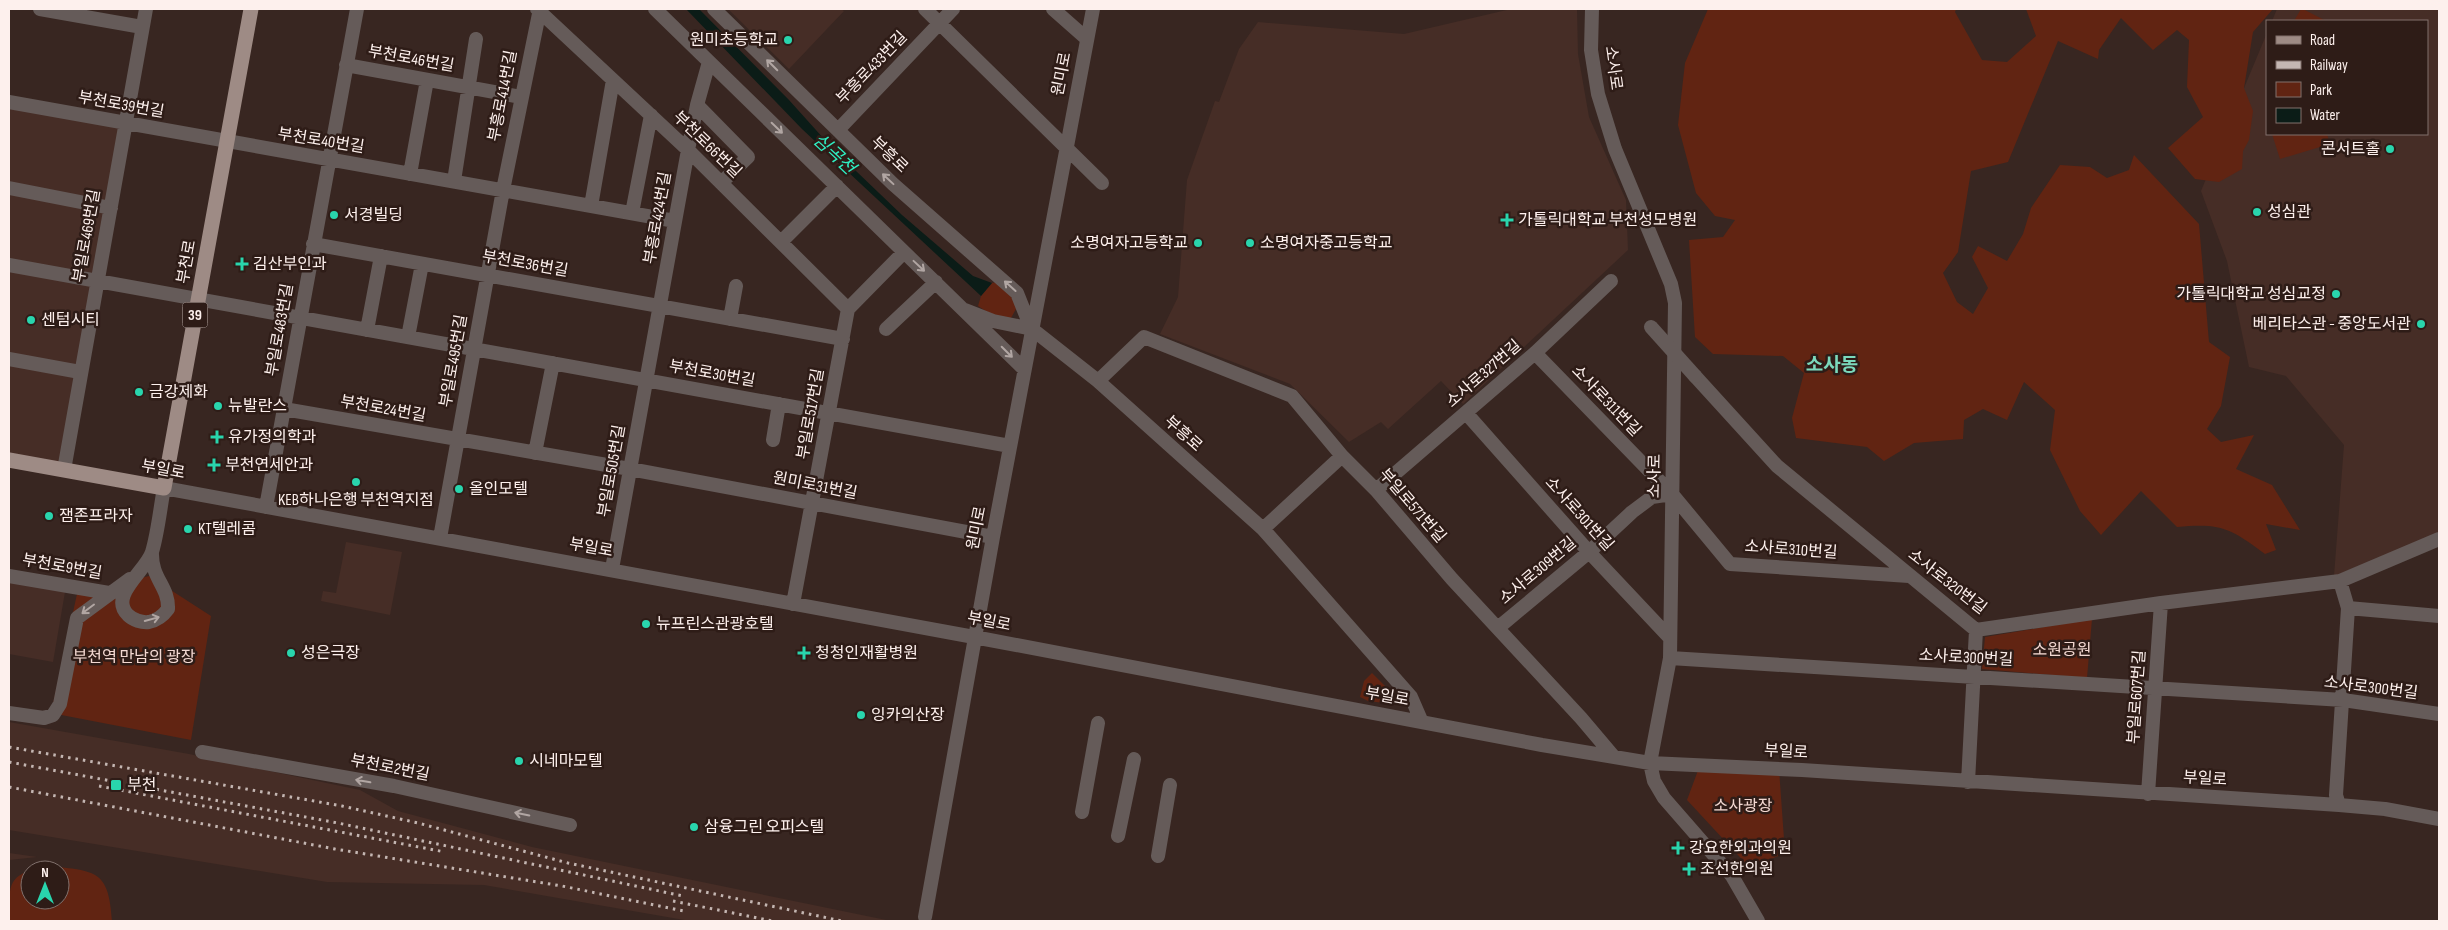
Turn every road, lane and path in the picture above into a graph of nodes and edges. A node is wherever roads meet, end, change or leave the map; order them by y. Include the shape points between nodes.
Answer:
1 (40, 9) edge
2 (146, 9) edge
3 (251, 9) edge
4 (357, 9) edge
5 (536, 9) edge
6 (655, 9) edge
7 (714, 9) edge
8 (925, 9) edge
9 (953, 9) edge
10 (1053, 9) edge
11 (1093, 9) edge
12 (1592, 9) edge
13 (940, 23) junction
14 (142, 27) junction
15 (1087, 38) junction
16 (476, 39) dead end
17 (709, 62) junction
18 (346, 65) junction
19 (427, 80) junction
20 (613, 80) junction
21 (469, 88) junction
22 (521, 97) junction
23 (9, 102) edge
24 (697, 105) junction
25 (651, 115) junction
26 (125, 124) junction
27 (838, 130) junction
28 (226, 143) junction
29 (1066, 146) junction
30 (688, 150) junction
31 (328, 159) junction
32 (410, 174) junction
33 (454, 181) junction
34 (721, 183) junction
35 (1102, 183) dead end
36 (837, 186) junction
37 (9, 188) edge
38 (502, 190) junction
39 (591, 206) junction
40 (111, 208) junction
41 (632, 213) junction
42 (675, 221) junction
43 (781, 242) junction
44 (313, 244) junction
45 (904, 252) junction
46 (381, 256) junction
47 (422, 264) junction
48 (9, 265) edge
49 (488, 275) junction
50 (1611, 281) dead end
51 (97, 282) junction
52 (936, 282) junction
53 (736, 286) dead end
54 (198, 299) junction
55 (660, 307) junction
56 (848, 309) junction
57 (965, 310) junction
58 (300, 318) junction
59 (730, 319) junction
60 (1651, 327) dead end
61 (1032, 328) junction
62 (886, 329) dead end
63 (367, 330) junction
64 (408, 337) junction
65 (843, 339) junction
66 (474, 349) junction
67 (1535, 353) junction
68 (9, 359) edge
69 (553, 363) junction
70 (1024, 370) junction
71 (80, 372) junction
72 (647, 380) junction
73 (1098, 381) junction
74 (779, 404) junction
75 (284, 409) junction
76 (829, 413) junction
77 (1466, 413) junction
78 (458, 440) junction
79 (773, 440) dead end
80 (1010, 446) junction
81 (536, 453) junction
82 (1342, 456) junction
83 (9, 460) edge
84 (630, 469) junction
85 (64, 470) junction
86 (164, 488) junction
87 (1376, 490) junction
88 (1672, 494) junction
89 (812, 504) junction
90 (266, 507) junction
91 (1262, 529) junction
92 (993, 537) junction
93 (440, 538) junction
94 (2439, 540) edge
95 (152, 552) junction
96 (1589, 552) junction
97 (612, 569) junction
98 (143, 570) junction
99 (9, 576) edge
100 (1910, 576) junction
101 (2340, 581) junction
102 (109, 593) junction
103 (2161, 603) junction
104 (794, 604) junction
105 (2348, 608) junction
106 (2439, 616) edge
107 (1499, 627) junction
108 (1976, 630) junction
109 (974, 637) junction
110 (1669, 637) junction
111 (1670, 658) junction
112 (1975, 676) junction
113 (2156, 688) junction
114 (2343, 700) junction
115 (9, 713) edge
116 (2439, 714) edge
117 (1421, 720) junction
118 (1098, 723) dead end
119 (202, 752) dead end
120 (1134, 758) dead end
121 (1614, 758) junction
122 (1650, 763) junction
123 (1968, 782) junction
124 (1170, 785) dead end
125 (2148, 794) junction
126 (2339, 804) junction
127 (1082, 812) dead end
128 (2439, 819) edge
129 (570, 825) dead end
130 (1118, 836) dead end
131 (1158, 856) dead end
132 (925, 917) dead end
133 (1758, 921) edge

1 - 14 street
2 - 14 street, 부일로469번길
3 - 28 main road, 부천로 / 39
4 - 18 street, 부일로483번길
5 - 20 street, 부천로66번길
5 - 22 street, 부흥로414번길
6 - 17 street, 부흥로
27 -> 7 street, 부흥로
8 - 13 street
9 - 13 street, 부흥로433번길
10 - 15 street
11 - 15 street, 원미로
12 - 88 street, 소사로 via 1591,50 1598,94 1615,149 1671,284 1675,303
13 - 27 street, 부흥로433번길
13 - 29 street
14 - 26 street, 부일로469번길
15 - 29 street, 원미로
16 - 21 street, 부천로46번길
17 - 24 street, 부흥로424번길
17 -> 36 street, 부흥로
18 - 19 street, 부천로46번길
18 - 31 street, 부일로483번길
19 - 21 street, 부천로46번길
19 - 32 street
20 - 25 street, 부천로66번길
20 - 39 street
21 - 22 street, 부천로46번길
21 - 33 street
22 - 38 street, 부흥로414번길
23 - 26 street, 부천로39번길
24 - 30 street, 부흥로424번길
24 - 34 street via 748,157
25 - 30 street, 부천로66번길
25 - 41 street
26 - 28 street, 부천로39번길
26 - 40 street, 부일로469번길
61 -> 27 street, 부흥로 via 1017,292 922,211
28 - 31 street, 부천로40번길
28 - 54 main road, 부천로 / 39
29 - 35 street
29 - 61 street, 원미로
30 - 34 street, 부천로66번길
30 - 42 street, 부흥로424번길
31 - 32 street, 부천로40번길
31 - 44 street, 부일로483번길
32 - 33 street, 부천로40번길
33 - 38 street, 부천로40번길
34 - 43 street, 부천로66번길
36 - 43 street
36 - 45 street, 부흥로
37 - 40 street
38 - 39 street, 부천로40번길
38 - 49 street, 부일로495번길
39 - 41 street, 부천로40번길
40 - 51 street, 부일로469번길
41 - 42 street, 부천로40번길
42 - 55 street, 부흥로424번길
43 - 56 street, 부천로66번길
44 - 46 street, 부천로36번길
44 - 58 street, 부일로483번길
45 -> 52 street, 부흥로
45 - 56 street
46 - 47 street, 부천로36번길
46 - 63 street
47 - 49 street, 부천로36번길
47 - 64 street
48 - 51 street, 부천로30번길
49 - 55 street, 부천로36번길
49 - 66 street, 부일로495번길
50 - 67 street, 소사로327번길
51 - 54 street, 부천로30번길
51 - 71 street, 부일로469번길
52 - 57 street, 부흥로
52 - 62 street
53 - 59 street
54 - 58 street, 부천로30번길
54 - 86 main road, 부천로 / 39
55 - 59 street, 부천로36번길
55 - 72 street, 부흥로424번길
56 - 65 street, 부일로517번길
57 - 61 street, 부흥로 via 993,321
57 -> 70 street, 부흥로
58 - 63 street, 부천로30번길
58 - 75 street, 부일로483번길
59 - 65 street, 부천로36번길
60 - 100 street, 소사로320번길, bridge via 1777,466
61 - 70 street, 원미로
61 - 73 street, 부흥로
63 - 64 street, 부천로30번길
64 - 66 street, 부천로30번길
65 - 76 street, 부일로517번길
66 - 69 street, 부천로30번길
66 - 78 street, 부일로495번길
67 - 77 street, 소사로327번길
67 - 88 street, 소사로311번길
68 - 71 street
69 - 72 street, 부천로30번길
69 - 81 street
70 - 80 street, 원미로
71 - 85 street, 부일로469번길
72 - 74 street, 부천로30번길
72 - 84 street, 부일로505번길
73 - 82 street, 부일로571번길 via 1144,337 1292,396
73 - 91 street, 부흥로
74 - 76 street, 부천로30번길
74 - 79 street
75 - 78 street, 부천로24번길
75 - 90 street, 부일로483번길
76 - 80 street, 부천로30번길
76 - 89 street, 부일로517번길
77 - 87 street, 소사로327번길
77 - 96 street, 소사로301번길
78 - 81 street, 부천로24번길
78 - 93 street, 부일로495번길
80 - 92 street, 원미로
81 - 84 street, 부천로24번길
82 - 87 street, 부일로571번길
82 - 91 street
83 - 85 main road, 부일로
84 - 89 street, 원미로31번길
84 - 97 street, 부일로505번길
85 - 86 main road, 부일로
86 - 90 street, 부일로
86 - 95 street, 부천로
87 - 107 street, 부일로571번길 via 1452,579
88 - 96 street, 소사로309번길 via 1652,497
88 - 100 street, 소사로310번길 via 1730,564
88 - 110 street, 소사로
89 - 92 street, 원미로31번길
89 - 104 street, 부일로517번길
90 - 93 street, 부일로
91 - 117 street, 부흥로 via 1411,697
92 - 109 street, 원미로
93 - 97 street, 부일로
94 - 101 street, 소사로320번길
95 - 98 street, 부천로
98 -> 95 street, 부천로 via 125,590 122,604 130,617 147,622 157,620 168,609 166,592 155,574
96 - 107 street, 소사로309번길
96 - 110 street, 소사로301번길
97 - 104 street, 부일로
98 - 102 street
99 - 102 street, 부천로9번길
100 - 108 street, 소사로320번길
101 - 103 street, 소사로320번길
101 - 105 street
102 -> 115 street via 77,618 58,709 44,718
103 - 108 street, 소사로320번길
103 - 113 street, 부일로607번길
104 - 109 street, 부일로
105 - 106 street
105 - 114 street
107 - 121 street, 부일로571번길
108 - 112 street
109 - 117 street, 부일로
109 - 132 street, 원미로
110 - 111 street, 소사로
111 - 112 street, 소사로300번길
111 - 122 street, 소사로
112 - 113 street, 소사로300번길
112 - 123 street
113 - 114 street, 소사로300번길
113 - 125 street, 부일로607번길
114 - 116 street, 소사로300번길
114 - 126 street via 2336,795
117 - 121 street, 부일로
118 - 127 street
129 -> 119 street, 부천로2번길 via 394,786
120 - 130 street
121 - 122 street, 부일로
122 - 123 street, 부일로
122 - 133 street, 소사로 via 1654,781 1664,798 1732,876
123 - 125 street, 부일로
124 - 131 street
125 - 126 street, 부일로
126 - 128 street, 부일로

